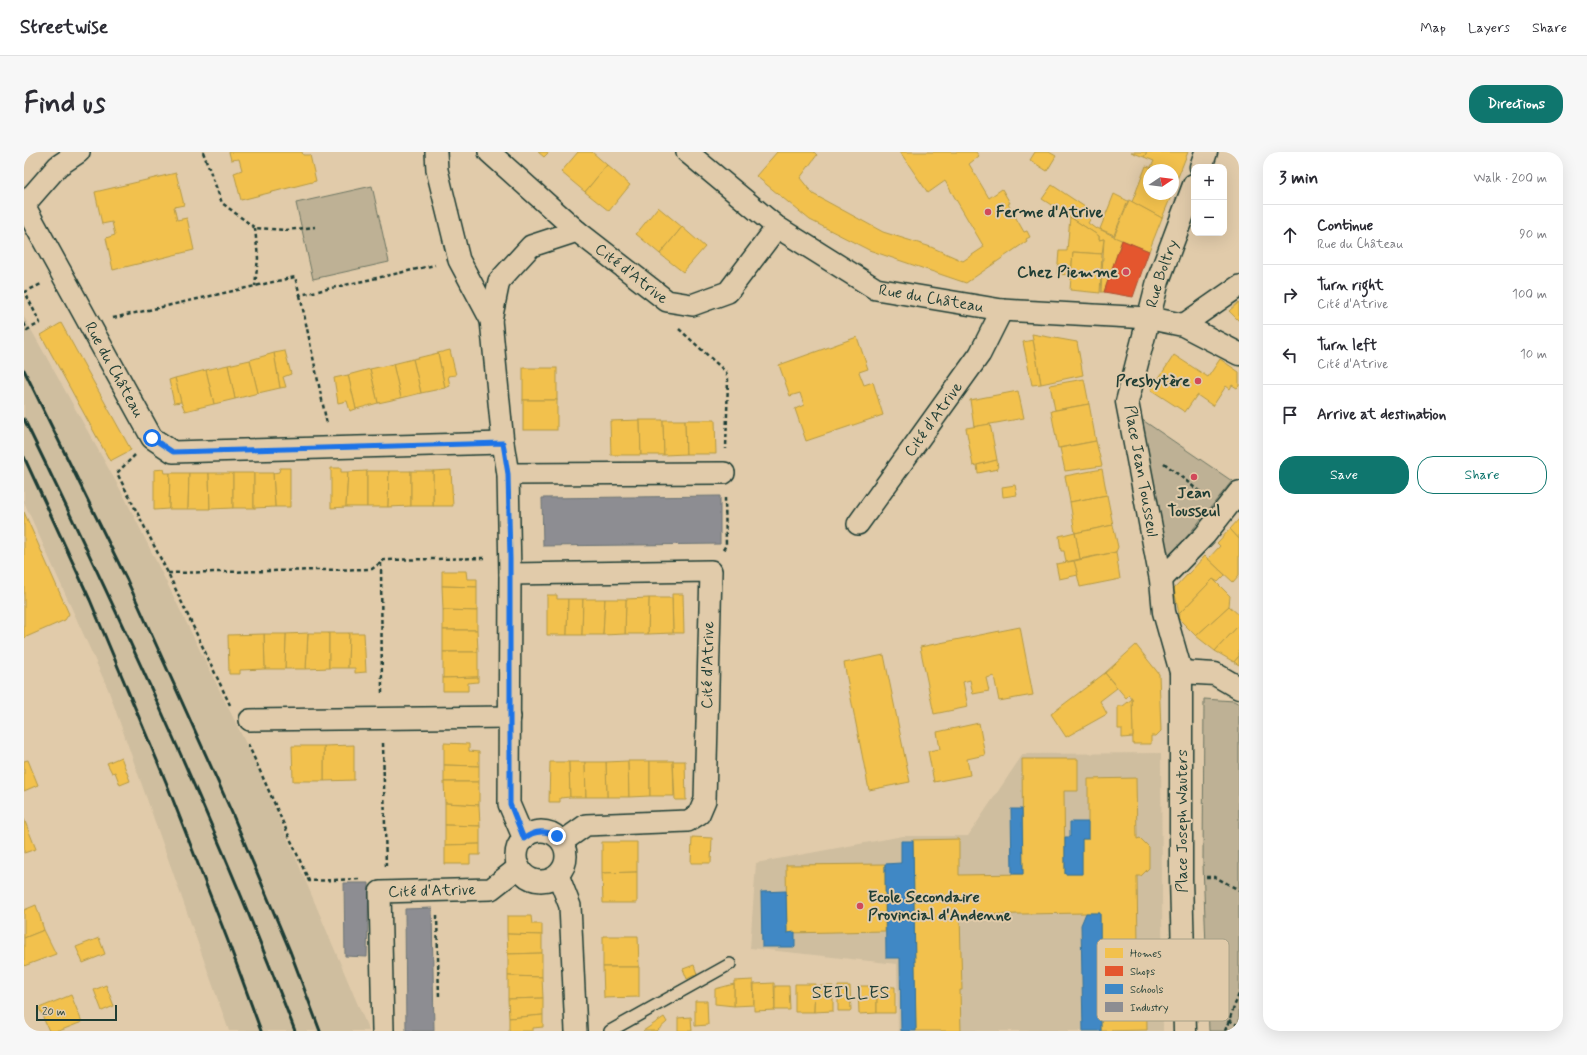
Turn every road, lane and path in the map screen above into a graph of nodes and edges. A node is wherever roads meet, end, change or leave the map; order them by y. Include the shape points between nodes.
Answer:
1 (79, 152) edge
2 (202, 152) edge
3 (436, 152) edge
4 (489, 152) edge
5 (687, 152) edge
6 (1206, 152) edge
7 (1201, 164) edge
8 (1191, 193) edge
9 (315, 227) dead end
10 (777, 227) junction
11 (255, 228) junction
12 (577, 231) junction
13 (459, 260) junction
14 (255, 286) junction
15 (1239, 286) edge
16 (25, 292) dead end
17 (300, 295) junction
18 (667, 301) junction
19 (1002, 310) junction
20 (1149, 318) junction
21 (490, 320) junction
22 (24, 323) edge
23 (90, 323) junction
24 (1183, 325) junction
25 (1239, 354) edge
26 (152, 438) junction
27 (503, 443) junction
28 (332, 447) junction
29 (1164, 463) dead end
30 (724, 473) junction
31 (508, 474) junction
32 (1239, 492) edge
33 (1200, 502) dead end
34 (858, 524) dead end
35 (510, 566) junction
36 (711, 571) junction
37 (168, 573) junction
38 (1161, 580) junction
39 (1181, 672) junction
40 (1239, 688) edge
41 (232, 708) dead end
42 (510, 717) junction
43 (248, 728) joint
44 (524, 839) junction
45 (562, 842) junction
46 (519, 867) junction
47 (558, 874) junction
48 (1181, 878) junction
49 (363, 879) dead end
50 (1239, 890) edge
51 (436, 891) junction
52 (1183, 939) edge
53 (730, 964) dead end
54 (1239, 994) edge
55 (439, 998) dead end
56 (1229, 1020) joint
57 (1185, 1021) edge
58 (1229, 1021) edge
59 (1239, 1026) edge
60 (383, 1031) edge
61 (576, 1031) edge
62 (610, 1031) edge
63 (1185, 1031) edge
64 (1225, 1031) edge

1 - 23 street, Rue du Château via 58,166 24,205
2 - 11 path via 222,203
3 - 13 street
4 - 12 street, Cité d'Atrive
5 - 10 street, Rue du Château
6 - 7 street
8 - 20 street, Rue Boltry via 1158,282
9 - 11 path via 286,230
10 - 18 street, Cité d'Atrive via 728,292 692,305
10 - 19 street, Rue du Château via 876,289
11 - 14 path via 258,258
12 - 18 street, Cité d'Atrive
12 - 21 street via 531,246 499,281
13 - 17 path
13 - 21 street
14 - 17 path via 295,277
14 - 23 path
15 - 24 street
16 - 22 path via 40,324 27,330
17 - 28 path
18 - 30 path via 670,320 726,372 728,379
19 - 20 street, Rue du Château
19 - 34 street, Cité d'Atrive via 980,354
20 - 24 street
20 - 38 street, Place Jean Tousseul via 1127,402
21 - 27 street
23 - 26 street, Rue du Château
24 - 25 street
26 - 28 street, Rue du Château via 173,452
26 - 37 path via 117,473
27 - 28 street, Rue du Château
27 - 31 street
29 - 33 path via 1205,496
30 - 31 street
30 - 36 path via 726,545
31 - 35 street
32 - 38 street via 1205,535
35 - 36 street
35 - 37 path via 384,560 372,569
35 - 42 street
36 - 45 street, Cité d'Atrive via 705,800 699,814 688,821 586,825
37 - 41 path
38 - 39 street, Place Jean Tousseul via 1164,612
39 - 40 street via 1215,674
39 - 48 street, Place Joseph Wauters
42 - 43 street
42 - 44 street via 510,804
43 - 49 path via 309,881
44 - 45 street via 529,834 544,831 557,836
44 - 46 street via 516,852
45 - 47 street via 567,855 563,869
46 - 47 street via 524,874 537,881 545,881
46 - 51 street, Cité d'Atrive via 491,889
47 - 61 street via 570,906
48 - 50 path via 1215,877
48 - 52 street, Place Joseph Wauters
51 - 55 path
51 - 60 street, Cité d'Atrive via 380,892
53 - 62 lane
54 - 56 path
56 - 59 path
57 - 63 street, Place Joseph Wauters
58 - 64 path

